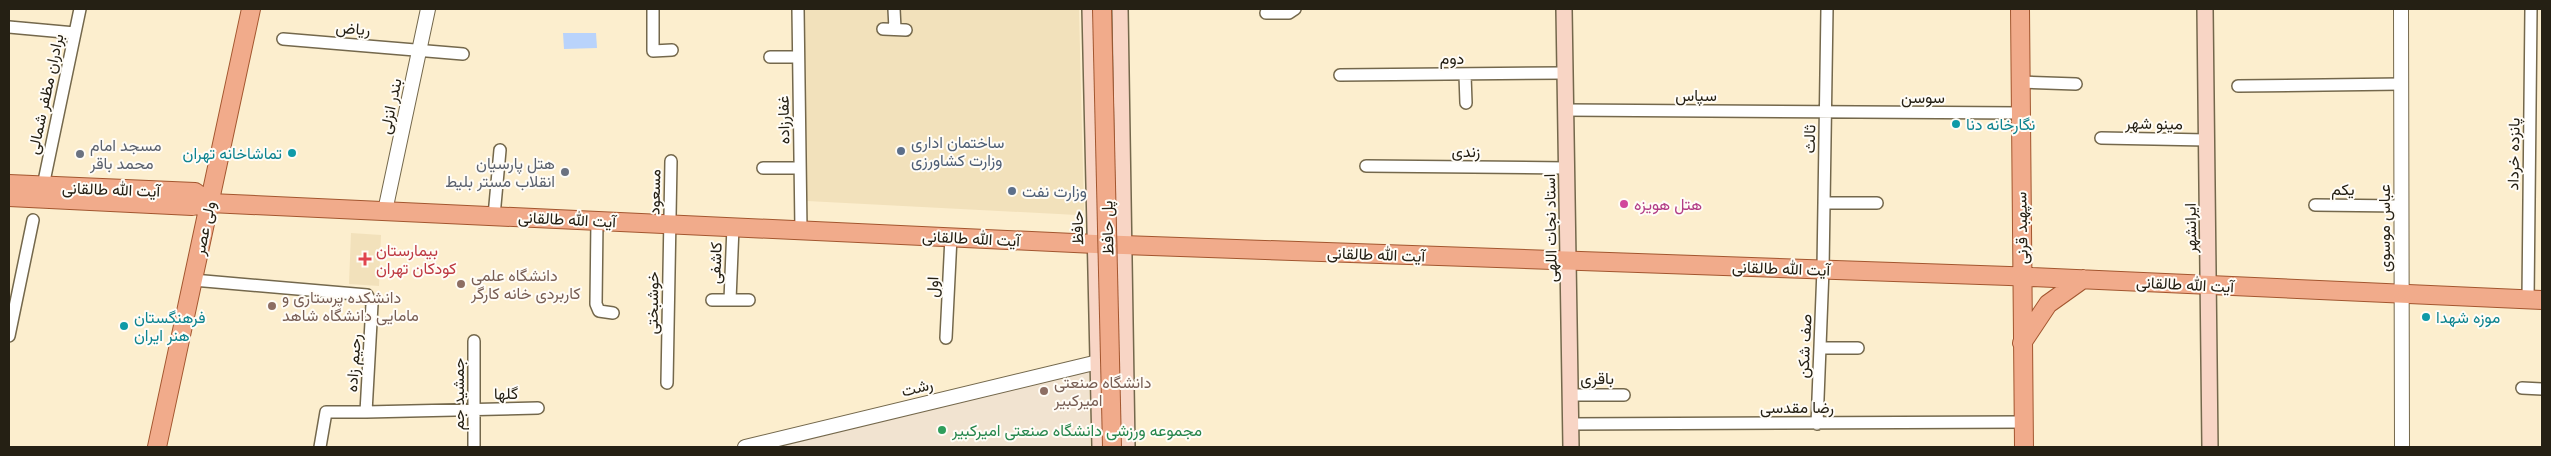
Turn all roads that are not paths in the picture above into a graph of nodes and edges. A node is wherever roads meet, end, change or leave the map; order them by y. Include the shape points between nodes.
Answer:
1 (80, 9) edge
2 (251, 9) edge
3 (428, 9) edge
4 (653, 9) edge
5 (798, 9) edge
6 (894, 9) edge
7 (1090, 9) edge
8 (1102, 9) edge
9 (1120, 9) edge
10 (1295, 9) edge
11 (1564, 9) edge
12 (1827, 9) edge
13 (2020, 9) edge
14 (2205, 9) edge
15 (2401, 9) edge
16 (2531, 9) edge
17 (1266, 13) dead end
18 (9, 27) edge
19 (895, 29) dead end
20 (75, 32) junction
21 (283, 39) dead end
22 (420, 49) junction
23 (672, 50) dead end
24 (463, 54) dead end
25 (770, 57) dead end
26 (798, 57) junction
27 (1565, 73) junction
28 (1465, 74) junction
29 (1340, 75) dead end
30 (2020, 82) junction
31 (2076, 84) dead end
32 (2401, 84) junction
33 (2238, 86) dead end
34 (1092, 97) junction
35 (1122, 97) junction
36 (1466, 103) dead end
37 (1566, 110) junction
38 (1826, 112) junction
39 (2020, 113) junction
40 (2101, 138) dead end
41 (2207, 140) junction
42 (1093, 146) junction
43 (1123, 146) junction
44 (500, 150) dead end
45 (671, 161) dead end
46 (1366, 166) dead end
47 (763, 168) dead end
48 (800, 168) junction
49 (1567, 168) junction
50 (9, 184) edge
51 (43, 186) junction
52 (9, 197) edge
53 (210, 203) junction
54 (1824, 203) junction
55 (1877, 203) dead end
56 (2315, 205) dead end
57 (2401, 206) junction
58 (385, 211) junction
59 (494, 216) junction
60 (33, 220) dead end
61 (597, 221) junction
62 (670, 224) junction
63 (733, 227) junction
64 (801, 230) junction
65 (951, 237) junction
66 (1095, 244) junction
67 (1124, 244) junction
68 (1568, 260) junction
69 (1823, 270) junction
70 (2022, 276) junction
71 (2083, 279) junction
72 (193, 280) junction
73 (2208, 285) junction
74 (2402, 294) junction
75 (712, 300) dead end
76 (730, 300) junction
77 (749, 300) dead end
78 (2535, 300) edge
79 (613, 313) dead end
80 (9, 336) edge
81 (946, 338) dead end
82 (474, 341) dead end
83 (2022, 343) junction
84 (1820, 348) junction
85 (1858, 348) dead end
86 (1126, 355) junction
87 (1098, 362) junction
88 (667, 367) junction
89 (679, 367) dead end
90 (667, 383) dead end
91 (2522, 388) dead end
92 (2542, 389) edge
93 (1570, 394) junction
94 (1624, 395) dead end
95 (538, 408) dead end
96 (474, 410) junction
97 (366, 412) junction
98 (2023, 422) junction
99 (1570, 424) junction
100 (1816, 424) junction
101 (157, 447) edge
102 (320, 447) edge
103 (474, 447) edge
104 (745, 447) edge
105 (1100, 447) edge
106 (1112, 447) edge
107 (1127, 447) edge
108 (1571, 447) edge
109 (2024, 447) edge
110 (2210, 447) edge
111 (2402, 447) edge

1 - 20 street, برادران مظفر شمالی
2 - 53 main road, ولی عصر
3 - 22 street, بندر انزلی
4 - 23 street via 653,51
5 - 26 street, غفارزاده
6 - 19 street
7 - 34 main road, حافظ
8 - 106 main road, پل حافظ, bridge
9 - 35 main road
10 - 17 street via 1290,13
11 - 27 main road, استاد نجات اللهی
12 - 38 street, ثالث
13 - 30 main road, سپهبد قرنی
14 - 41 main road, ایرانشهر
15 - 32 street, عباس موسوی
16 - 78 street, پانزده خرداد
18 - 20 street
20 - 51 street, برادران مظفر شمالی
21 - 22 street, ریاض
22 - 24 street, ریاض
22 - 58 street, بندر انزلی
25 - 26 street
26 - 48 street, غفارزاده
27 - 28 street, دوم
27 - 37 main road, استاد نجات اللهی
28 - 29 street, دوم
28 - 36 street
30 - 31 street
30 - 39 main road, سپهبد قرنی
32 - 33 street
32 - 57 street, عباس موسوی
34 - 35 main road via 1096,87 1105,83 1119,88
34 - 42 main road, حافظ
35 - 43 main road
37 - 38 street, سپاس
37 - 49 main road, استاد نجات اللهی
38 - 39 street, سوسن
38 - 54 street, ثالث
39 - 70 main road, سپهبد قرنی
40 - 41 street, مینو شهر
41 - 73 main road, ایرانشهر
42 - 43 main road via 1098,160 1107,164 1117,161
42 - 66 main road, حافظ
43 - 67 main road
44 - 59 street
45 - 62 street, مسعود
46 - 49 street, زندی
47 - 48 street
48 - 64 street, غفارزاده
49 - 68 main road, استاد نجات اللهی
50 - 51 main road, آیت الله طالقانی
51 - 53 main road, آیت الله طالقانی via 195,192
52 - 53 main road, آیت الله طالقانی via 192,206
53 - 58 main road, آیت الله طالقانی
53 - 72 main road, ولی عصر
54 - 55 street
54 - 69 street, ثالث
56 - 57 street, یکم
57 - 74 street, عباس موسوی
58 - 59 main road, آیت الله طالقانی
59 - 61 main road, آیت الله طالقانی
60 - 80 street
61 - 62 main road, آیت الله طالقانی
61 - 79 street via 596,304 599,311
62 - 63 main road, آیت الله طالقانی
62 - 88 street, خوشبختی
63 - 64 main road, آیت الله طالقانی
63 - 76 street, کاشفی
64 - 65 main road, آیت الله طالقانی
65 - 66 main road, آیت الله طالقانی
65 - 81 street, اول
66 - 67 main road, آیت الله طالقانی
66 - 87 main road, حافظ
67 - 68 main road, آیت الله طالقانی
67 - 86 main road
68 - 69 main road, آیت الله طالقانی
68 - 93 main road, استاد نجات اللهی
69 - 70 main road, آیت الله طالقانی
69 - 84 street, صف شکن
70 - 71 main road, آیت الله طالقانی
70 - 83 main road, سپهبد قرنی
71 - 73 main road, آیت الله طالقانی
71 - 83 main road via 2048,304
72 - 97 street, رحیم زاده via 367,295 372,304
72 - 101 main road, ولی عصر
73 - 74 main road, آیت الله طالقانی
73 - 110 main road, ایرانشهر
74 - 78 main road, آیت الله طالقانی
74 - 111 street, عباس موسوی
75 - 76 street
76 - 77 street
82 - 96 street, جمشید جم
83 - 98 main road, سپهبد قرنی
84 - 85 street
84 - 100 street, صف شکن
86 - 87 main road
86 - 107 main road
87 - 104 street, رشت
87 - 105 main road, حافظ
88 - 89 street
88 - 90 street, خوشبختی
91 - 92 street
93 - 94 street, باقری
93 - 99 main road, استاد نجات اللهی
95 - 96 street, گلها
96 - 97 street, رحیم زاده
96 - 103 street, جمشید جم
97 - 102 street via 326,412
98 - 100 street, رضا مقدسی
98 - 109 main road, سپهبد قرنی
99 - 100 street, رضا مقدسی
99 - 108 main road, استاد نجات اللهی

